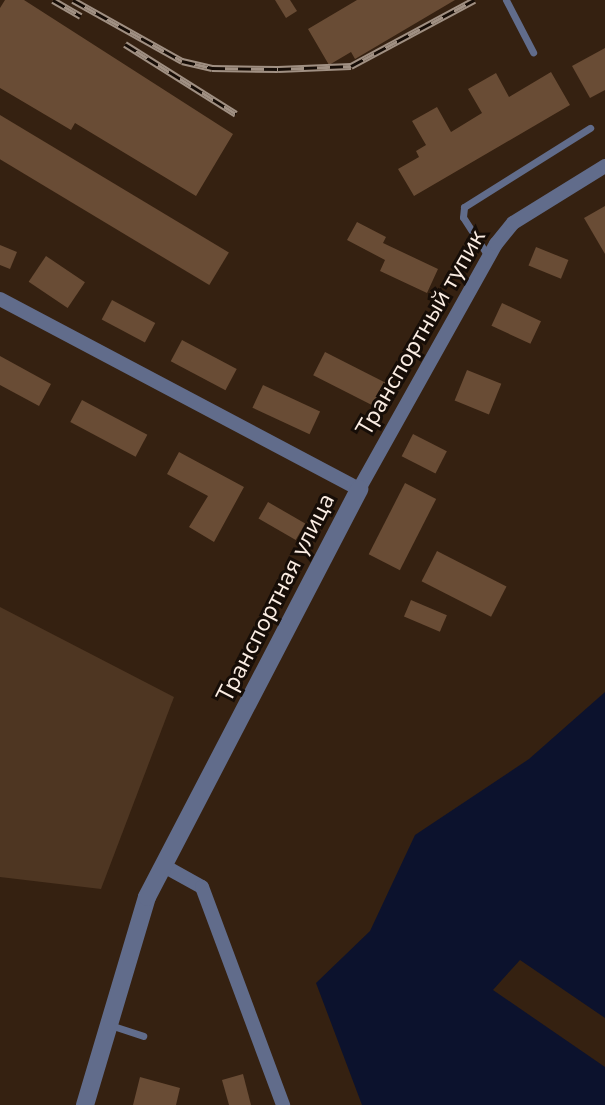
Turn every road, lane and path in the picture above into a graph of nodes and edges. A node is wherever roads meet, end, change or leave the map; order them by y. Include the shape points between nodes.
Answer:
1 (506, 0) edge
2 (533, 52) dead end
3 (590, 128) dead end
4 (605, 166) edge
5 (489, 257) junction
6 (0, 299) edge
7 (359, 489) junction
8 (164, 866) junction
9 (109, 1025) junction
10 (143, 1036) dead end
11 (85, 1105) edge
12 (283, 1105) edge

1 - 2 lane
3 - 5 lane via 464,207 463,216
4 - 5 street, Транспортный тупик via 513,223
5 - 7 street, Транспортный тупик
6 - 7 street, Транспортная улица
7 - 8 street, Транспортная улица
8 - 9 street, Транспортная улица via 147,897
8 - 12 street via 202,887
9 - 10 lane
9 - 11 street, Транспортная улица

